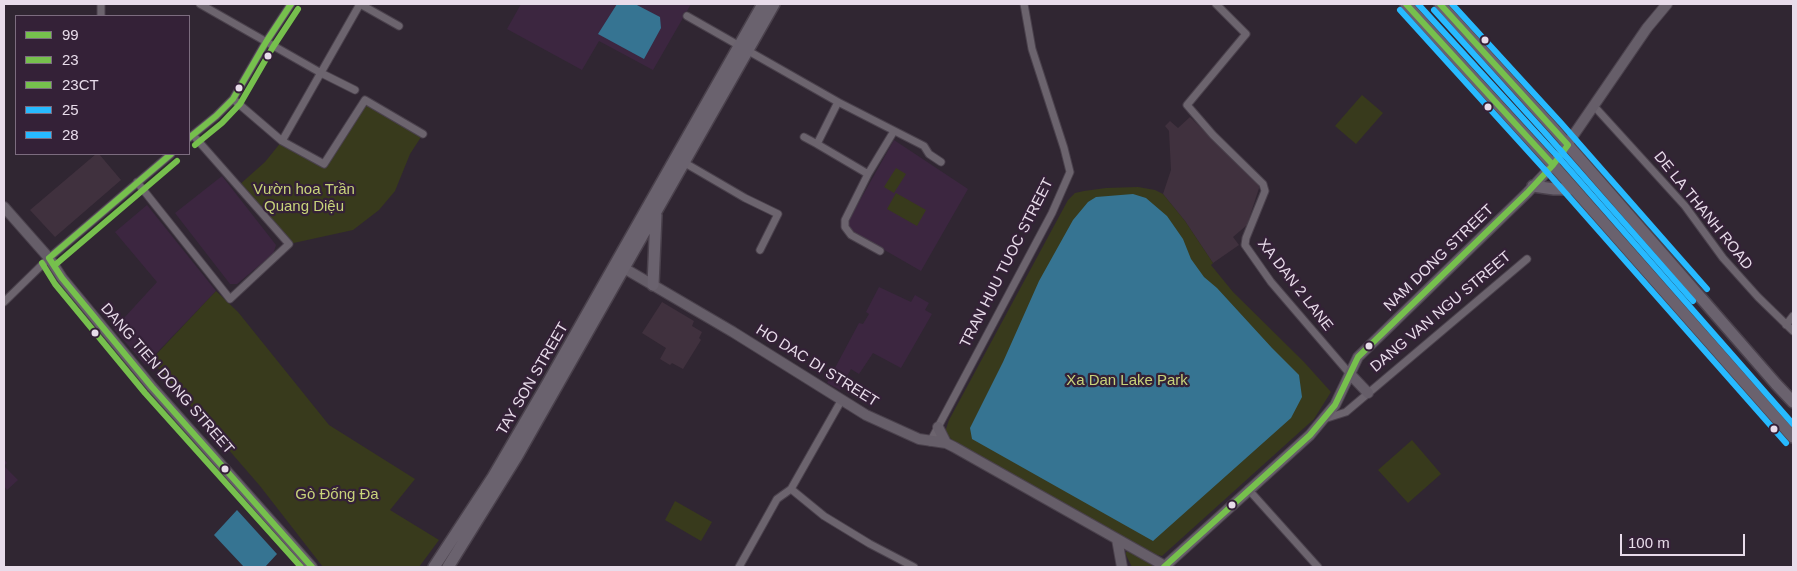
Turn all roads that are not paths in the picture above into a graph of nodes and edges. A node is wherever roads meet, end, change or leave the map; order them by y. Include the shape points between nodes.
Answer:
1 (200, 4) edge
2 (291, 4) edge
3 (360, 4) edge
4 (763, 4) edge
5 (774, 4) edge
6 (1024, 4) edge
7 (1216, 4) edge
8 (1406, 4) edge
9 (1440, 4) edge
10 (1667, 4) edge
11 (687, 16) dead end
12 (399, 26) dead end
13 (266, 42) junction
14 (744, 48) junction
15 (321, 73) junction
16 (355, 90) dead end
17 (233, 99) junction
18 (838, 102) junction
19 (1594, 106) junction
20 (894, 131) junction
21 (423, 134) dead end
22 (191, 137) edge
23 (804, 137) dead end
24 (282, 141) junction
25 (817, 144) junction
26 (1568, 144) junction
27 (169, 155) edge
28 (941, 162) dead end
29 (685, 163) junction
30 (1553, 165) junction
31 (868, 174) junction
32 (137, 182) junction
33 (1533, 186) junction
34 (1573, 189) junction
35 (4, 207) edge
36 (656, 213) junction
37 (760, 250) dead end
38 (880, 251) dead end
39 (49, 258) junction
40 (1527, 259) dead end
41 (620, 266) junction
42 (653, 285) junction
43 (4, 302) edge
44 (1793, 316) edge
45 (1786, 325) junction
46 (1793, 331) edge
47 (1350, 374) junction
48 (1368, 393) junction
49 (842, 401) junction
50 (1793, 402) edge
51 (1324, 419) junction
52 (938, 427) junction
53 (1793, 438) edge
54 (930, 442) junction
55 (946, 443) junction
56 (791, 489) junction
57 (1248, 489) junction
58 (1118, 539) junction
59 (312, 567) edge
60 (434, 567) edge
61 (448, 567) edge
62 (739, 567) edge
63 (914, 567) edge
64 (1122, 567) edge
65 (1165, 567) edge
66 (1318, 567) edge

1 - 13 street
2 - 13 street
3 - 12 street
3 - 15 street
4 - 14 main road
5 - 14 main road
6 - 52 street, TRAN HUU TUOC STREET via 1032,49 1070,172 1048,220
7 - 47 street, XA DAN 2 LANE via 1246,34 1186,105 1263,184 1266,191 1245,245 1271,282
8 - 30 main road
9 - 26 main road
10 - 19 street, NAM DONG STREET
11 - 14 street
13 - 15 street
13 - 17 street
14 - 18 street
14 - 29 main road, TAY SON STREET
14 - 41 main road, TAY SON STREET via 651,201
15 - 16 street
15 - 24 street
17 - 22 street
17 - 24 street
18 - 20 street
18 - 25 street
19 - 26 street, NAM DONG STREET
19 - 45 street, DE LA THANH ROAD via 1685,206 1723,258 1758,298
20 - 28 street via 924,146
20 - 31 street
21 - 24 street via 365,100 324,164
22 - 32 street via 289,244 230,299
23 - 25 street
25 - 31 street
26 - 30 street, NAM DONG STREET
26 - 50 main road
27 - 32 street
29 - 36 main road, TAY SON STREET
29 - 37 street via 778,214
30 - 33 street, NAM DONG STREET
30 - 34 main road
31 - 38 street via 845,220 845,227 851,235
32 - 39 street
33 - 34 main road
33 - 47 street, NAM DONG STREET via 1358,357
34 - 53 main road
35 - 39 street, DANG TIEN DONG STREET
36 - 41 main road, TAY SON STREET
36 - 42 main road
39 - 43 street
39 - 59 street, DANG TIEN DONG STREET via 152,387
40 - 48 street, DANG VAN NGU STREET
41 - 42 street, HO DAC DI STREET
41 - 60 main road, TAY SON STREET via 493,477
41 - 61 main road, TAY SON STREET via 517,456
42 - 49 street, HO DAC DI STREET
44 - 45 street
45 - 46 street, DE LA THANH ROAD
47 - 48 street
47 - 51 street, DANG VAN NGU STREET via 1335,405
48 - 51 street, DANG VAN NGU STREET via 1346,412
49 - 54 street, HO DAC DI STREET via 866,415
49 - 56 street
51 - 57 street, DANG VAN NGU STREET
52 - 54 street, TRAN HUU TUOC STREET
52 - 55 street
54 - 55 street, HO DAC DI STREET
55 - 58 street, HO DAC DI STREET
56 - 62 street via 777,498
56 - 63 street via 824,516
57 - 65 street, DANG VAN NGU STREET
57 - 66 street
58 - 64 street
58 - 65 street, HO DAC DI STREET

